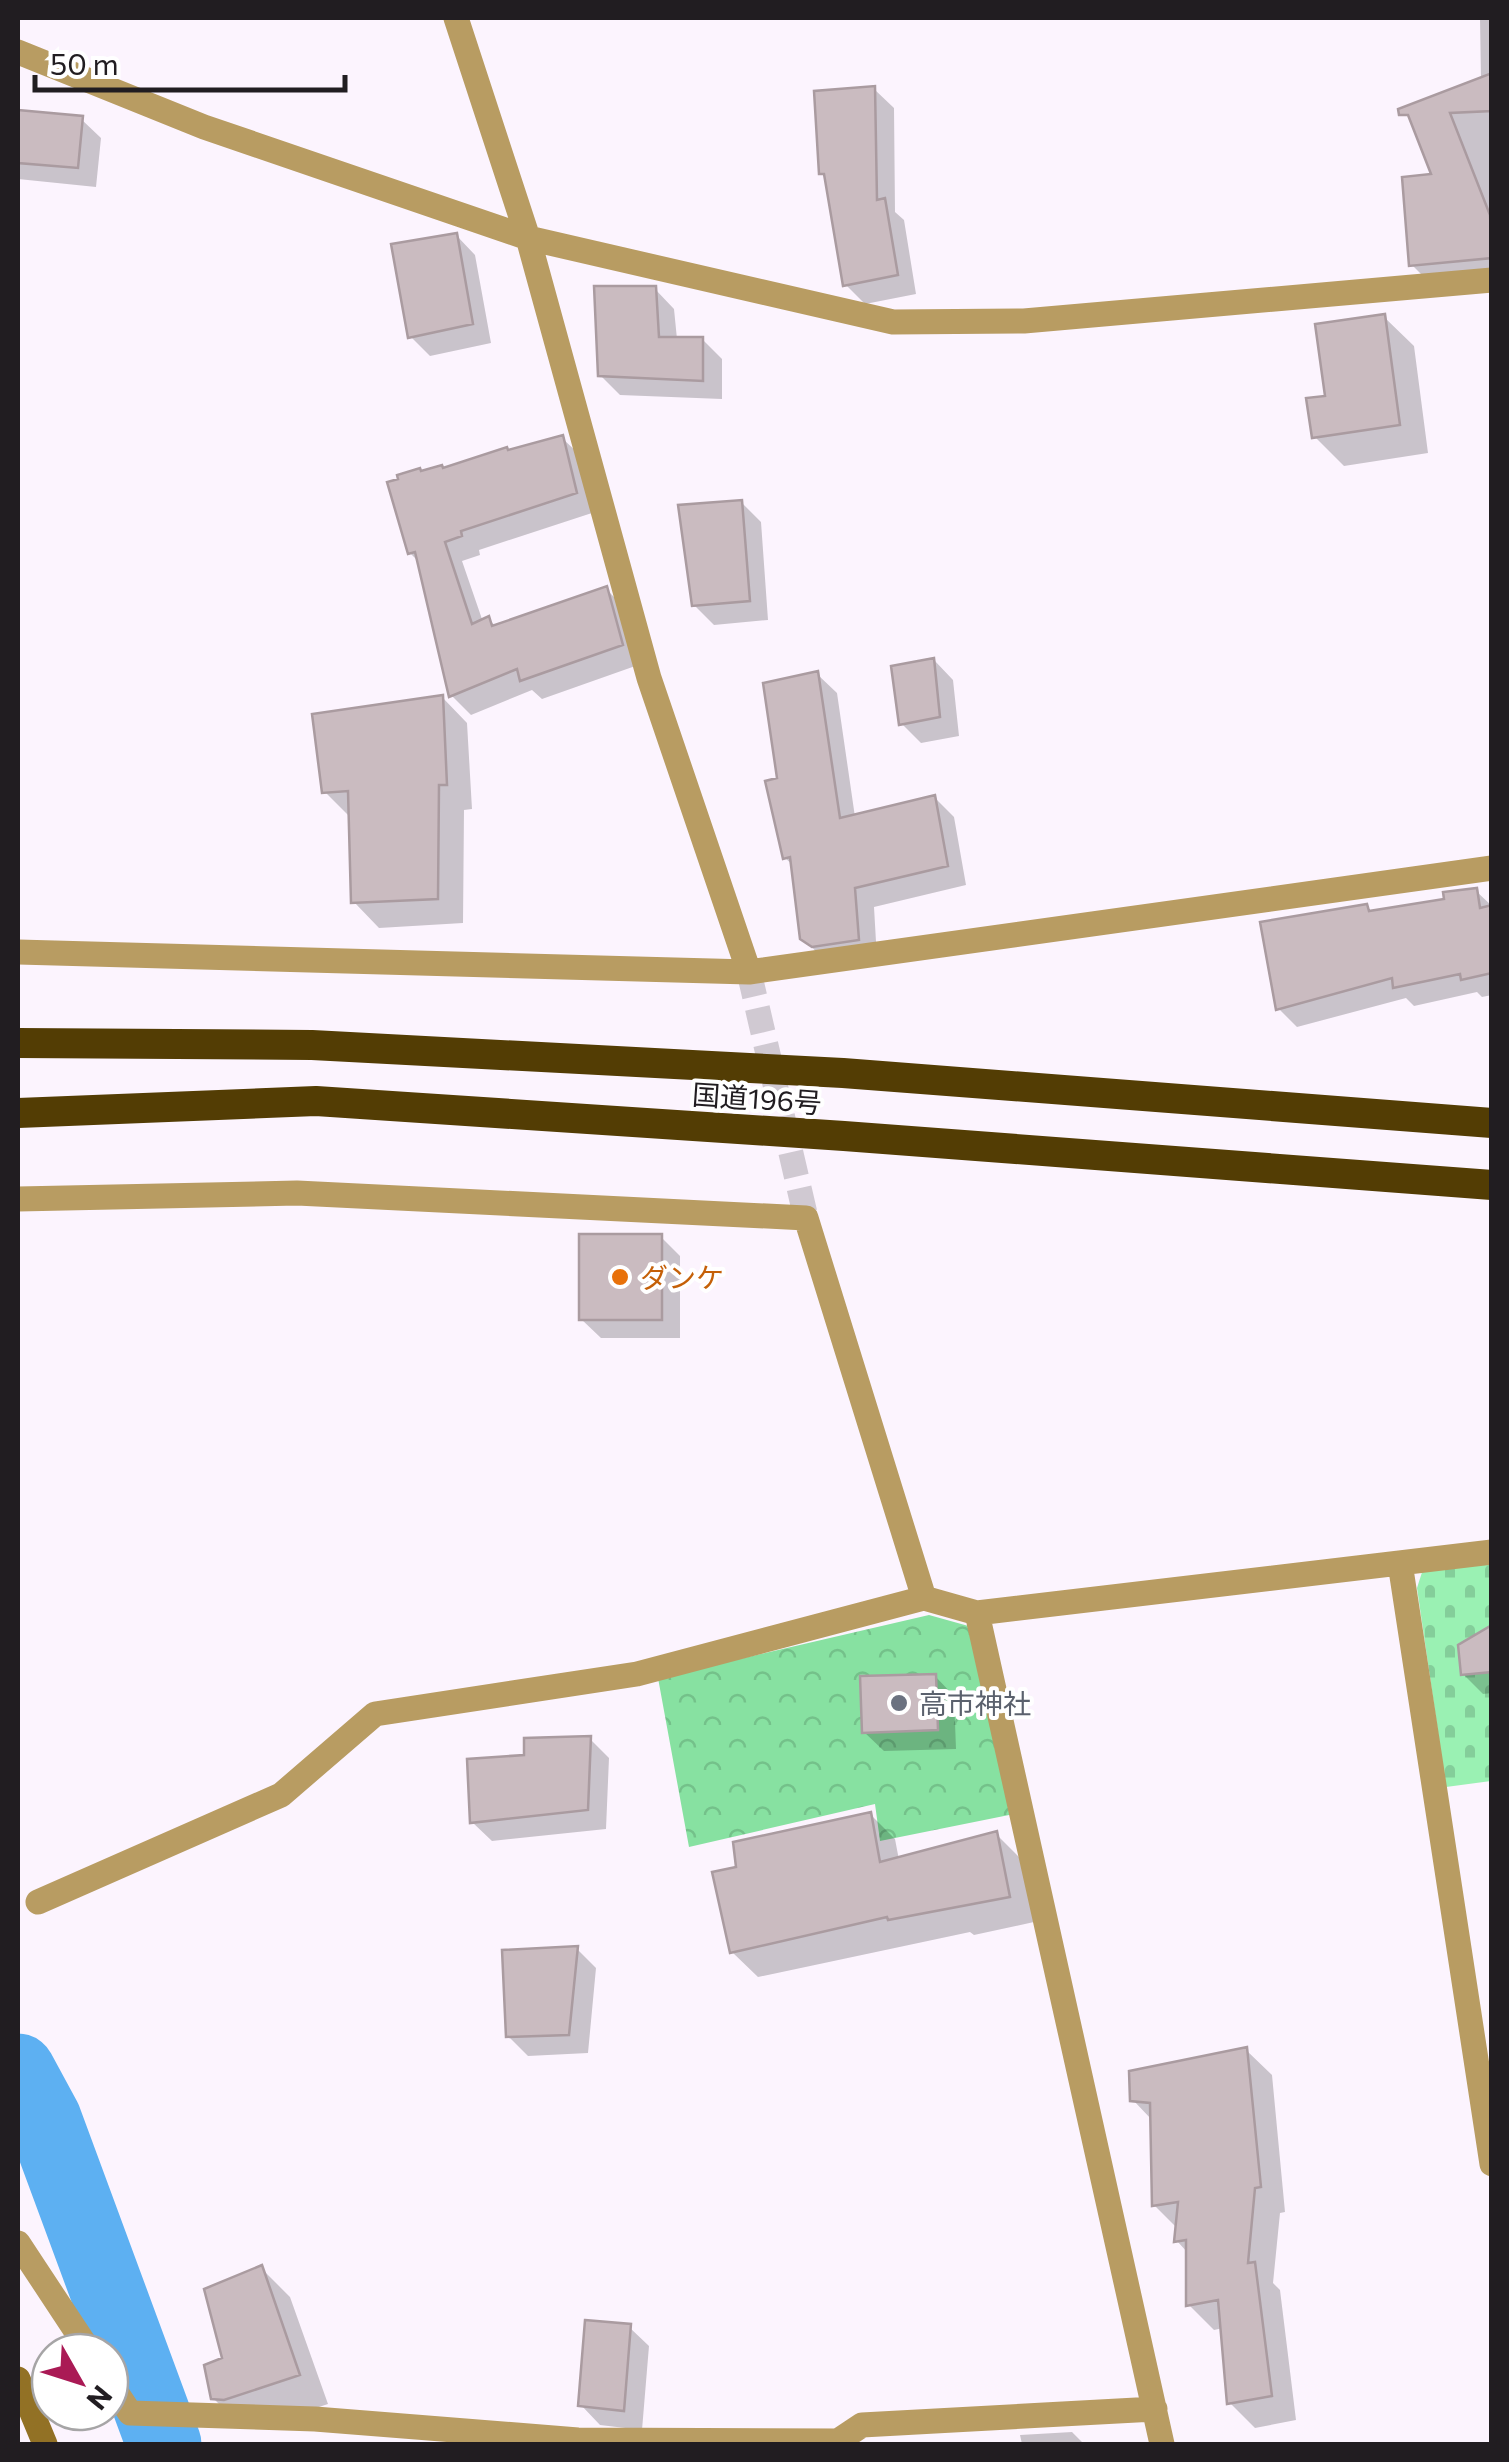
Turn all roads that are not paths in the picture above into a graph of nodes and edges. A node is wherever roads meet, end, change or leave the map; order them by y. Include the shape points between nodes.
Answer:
1 (456, 18) edge
2 (18, 52) edge
3 (528, 238) junction
4 (1492, 280) edge
5 (1492, 868) edge
6 (18, 952) edge
7 (749, 972) junction
8 (18, 1043) edge
9 (18, 1114) edge
10 (1492, 1123) edge
11 (1492, 1185) edge
12 (18, 1199) edge
13 (1492, 1552) edge
14 (1400, 1563) junction
15 (924, 1598) junction
16 (977, 1613) junction
17 (38, 1902) dead end
18 (1492, 2164) edge
19 (18, 2242) edge
20 (77, 2332) edge
21 (18, 2378) edge
22 (1155, 2410) junction
23 (130, 2413) edge
24 (578, 2442) edge
25 (777, 2443) edge
26 (45, 2444) edge
27 (1162, 2444) edge

1 - 3 street
2 - 3 street via 204,127
3 - 4 street via 894,322 1024,321
3 - 7 street via 649,678
5 - 7 street
6 - 7 street
8 - 10 highway, 国道196号 via 312,1045 804,1071
9 - 11 highway, 国道196号 via 316,1101
12 - 15 street via 297,1193 806,1218
13 - 14 street
14 - 16 street
14 - 18 street
15 - 16 street
15 - 17 street via 637,1674 375,1714 281,1795
16 - 22 street
19 - 20 street
21 - 26 street
22 - 25 street via 862,2425 838,2442
22 - 27 street
23 - 24 street via 315,2419
24 - 25 street

